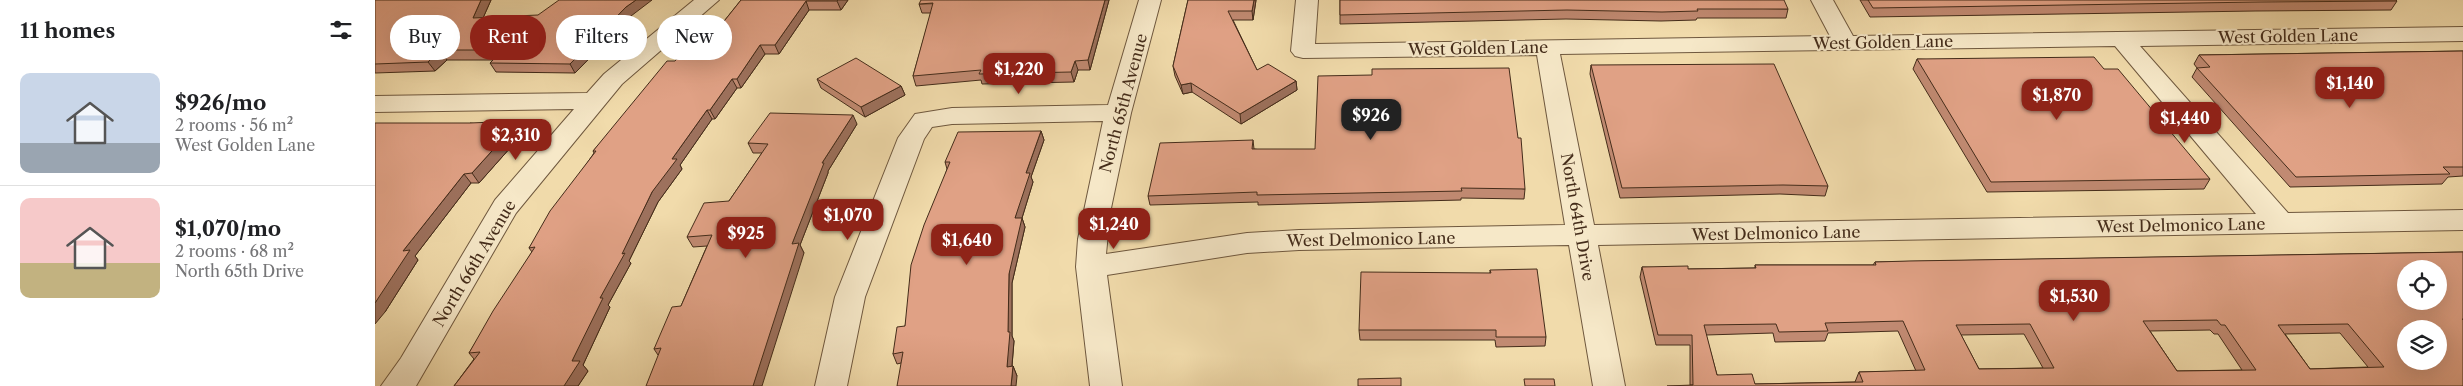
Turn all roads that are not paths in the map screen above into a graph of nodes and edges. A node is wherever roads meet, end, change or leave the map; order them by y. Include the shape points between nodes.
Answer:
1 (708, 0) edge
2 (1150, 0) edge
3 (1307, 0) edge
4 (1822, 0) edge
5 (2463, 34) edge
6 (2121, 38) junction
7 (1845, 43) junction
8 (1547, 47) junction
9 (593, 101) junction
10 (375, 104) edge
11 (1118, 113) junction
12 (2463, 220) edge
13 (2280, 223) junction
14 (1582, 236) junction
15 (1091, 267) junction
16 (397, 386) edge
17 (831, 386) edge
18 (1105, 386) edge
19 (1609, 386) edge

1 - 9 street, North 66th Avenue via 613,79
2 - 11 street, North 65th Avenue
3 - 8 street, West Golden Lane via 1303,51
4 - 7 street
5 - 6 street, West Golden Lane
6 - 7 street, West Golden Lane
6 - 13 street
7 - 8 street, West Golden Lane
8 - 14 street, North 64th Drive
9 - 10 street
9 - 16 street, North 66th Avenue via 505,207 412,367
11 - 15 street, North 65th Avenue via 1096,213
11 - 17 street via 952,116 923,120 911,138 850,298
12 - 13 street, West Delmonico Lane
13 - 14 street, West Delmonico Lane
14 - 15 street, West Delmonico Lane via 1247,243
14 - 19 street, North 64th Drive
15 - 18 street, North 65th Avenue

